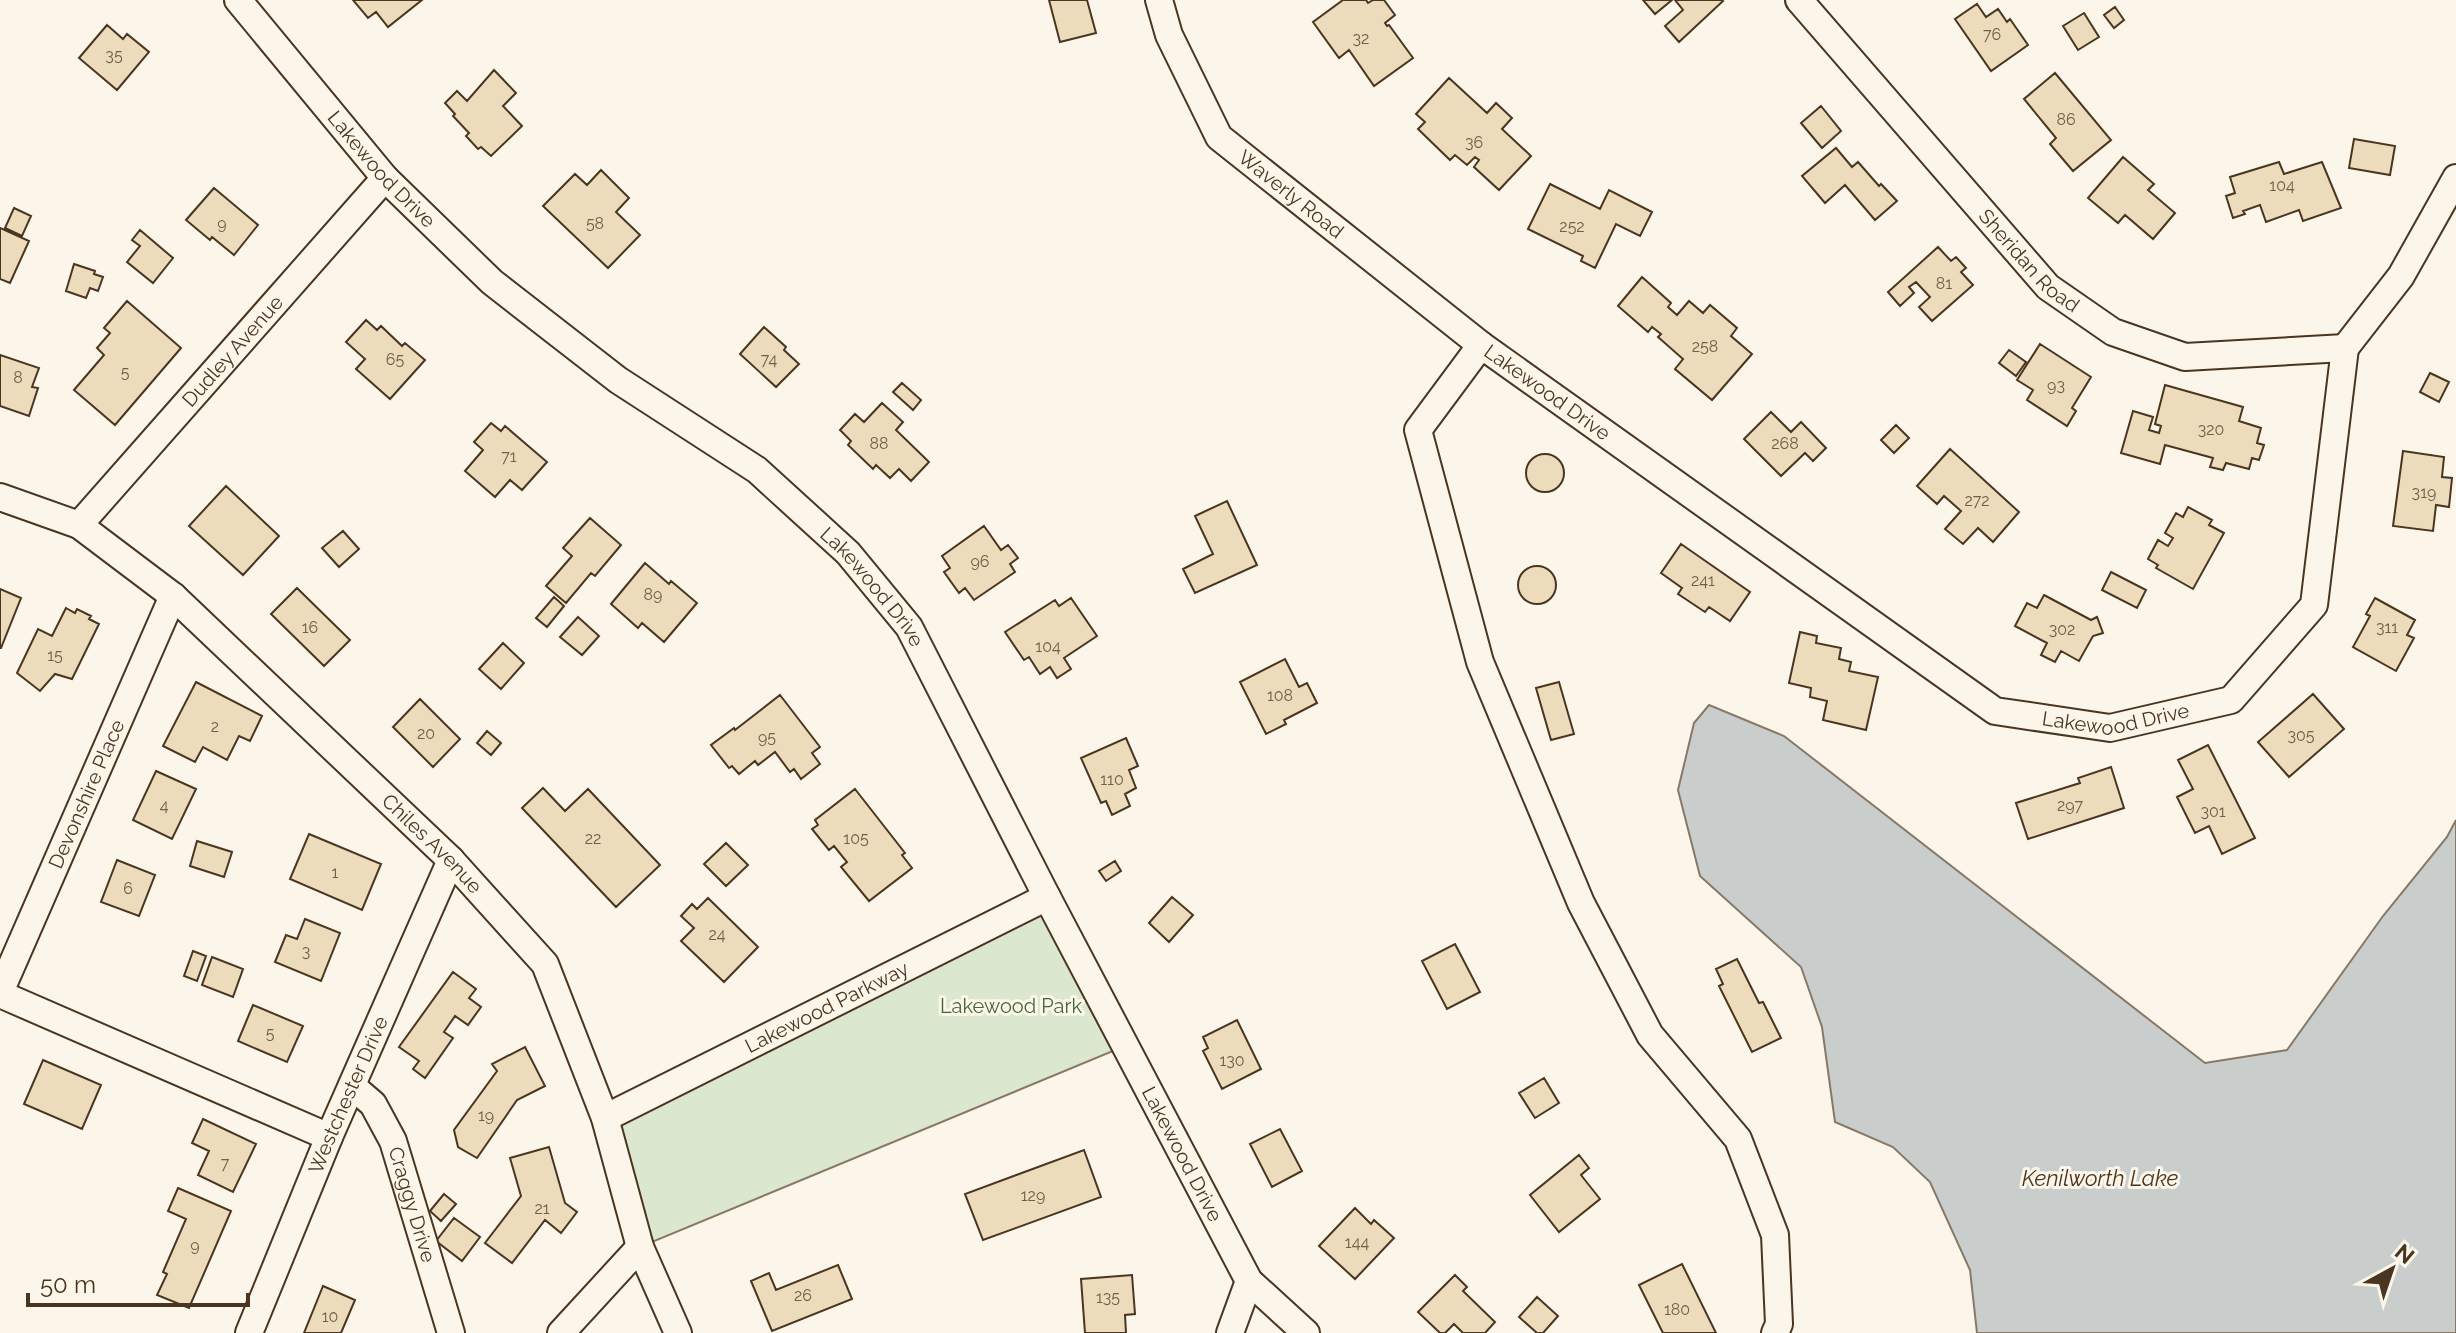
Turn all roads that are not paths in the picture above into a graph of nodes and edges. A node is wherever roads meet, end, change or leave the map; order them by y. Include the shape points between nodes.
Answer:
1 (238, 0) edge
2 (1159, 0) edge
3 (1799, 0) edge
4 (385, 178) junction
5 (2456, 178) edge
6 (1481, 345) junction
7 (2345, 348) junction
8 (0, 497) edge
9 (79, 525) junction
10 (173, 596) junction
11 (451, 860) junction
12 (1047, 897) junction
13 (0, 993) edge
14 (352, 1086) junction
15 (605, 1118) junction
16 (329, 1137) junction
17 (640, 1247) junction
18 (1249, 1281) junction
19 (249, 1333) edge
20 (451, 1333) edge
21 (561, 1333) edge
22 (678, 1333) edge
23 (1230, 1333) edge
24 (1306, 1333) edge
25 (1775, 1333) edge

1 - 4 street, Lakewood Drive
2 - 6 street, Waverly Road via 1169,35 1219,137
3 - 7 street, Sheridan Road via 2048,287 2113,332 2185,357
4 - 9 street, Dudley Avenue
4 - 12 street, Lakewood Drive via 492,282 618,380 757,470 848,553 909,627
5 - 7 street via 2401,276
6 - 7 street, Lakewood Drive via 1995,711 2110,728 2231,700 2314,605
6 - 25 street, Lakewood Drive via 1418,430 1480,662 1581,903 1650,1035 1738,1139 1775,1235
8 - 9 street, Chiles Avenue
9 - 10 street, Chiles Avenue
10 - 11 street, Chiles Avenue
10 - 13 street, Devonshire Place
11 - 14 street, Westchester Drive
11 - 15 street, Chiles Avenue via 545,964
12 - 15 street, Lakewood Parkway
12 - 18 street, Lakewood Drive
13 - 16 street, Devonshire Place
14 - 16 street, Westchester Drive
14 - 20 street, Craggy Drive via 373,1104 393,1141
15 - 17 street, Chiles Avenue
16 - 19 street, Westchester Drive
17 - 21 street
17 - 22 street, Chiles Avenue
18 - 23 street
18 - 24 street, Lakewood Drive

